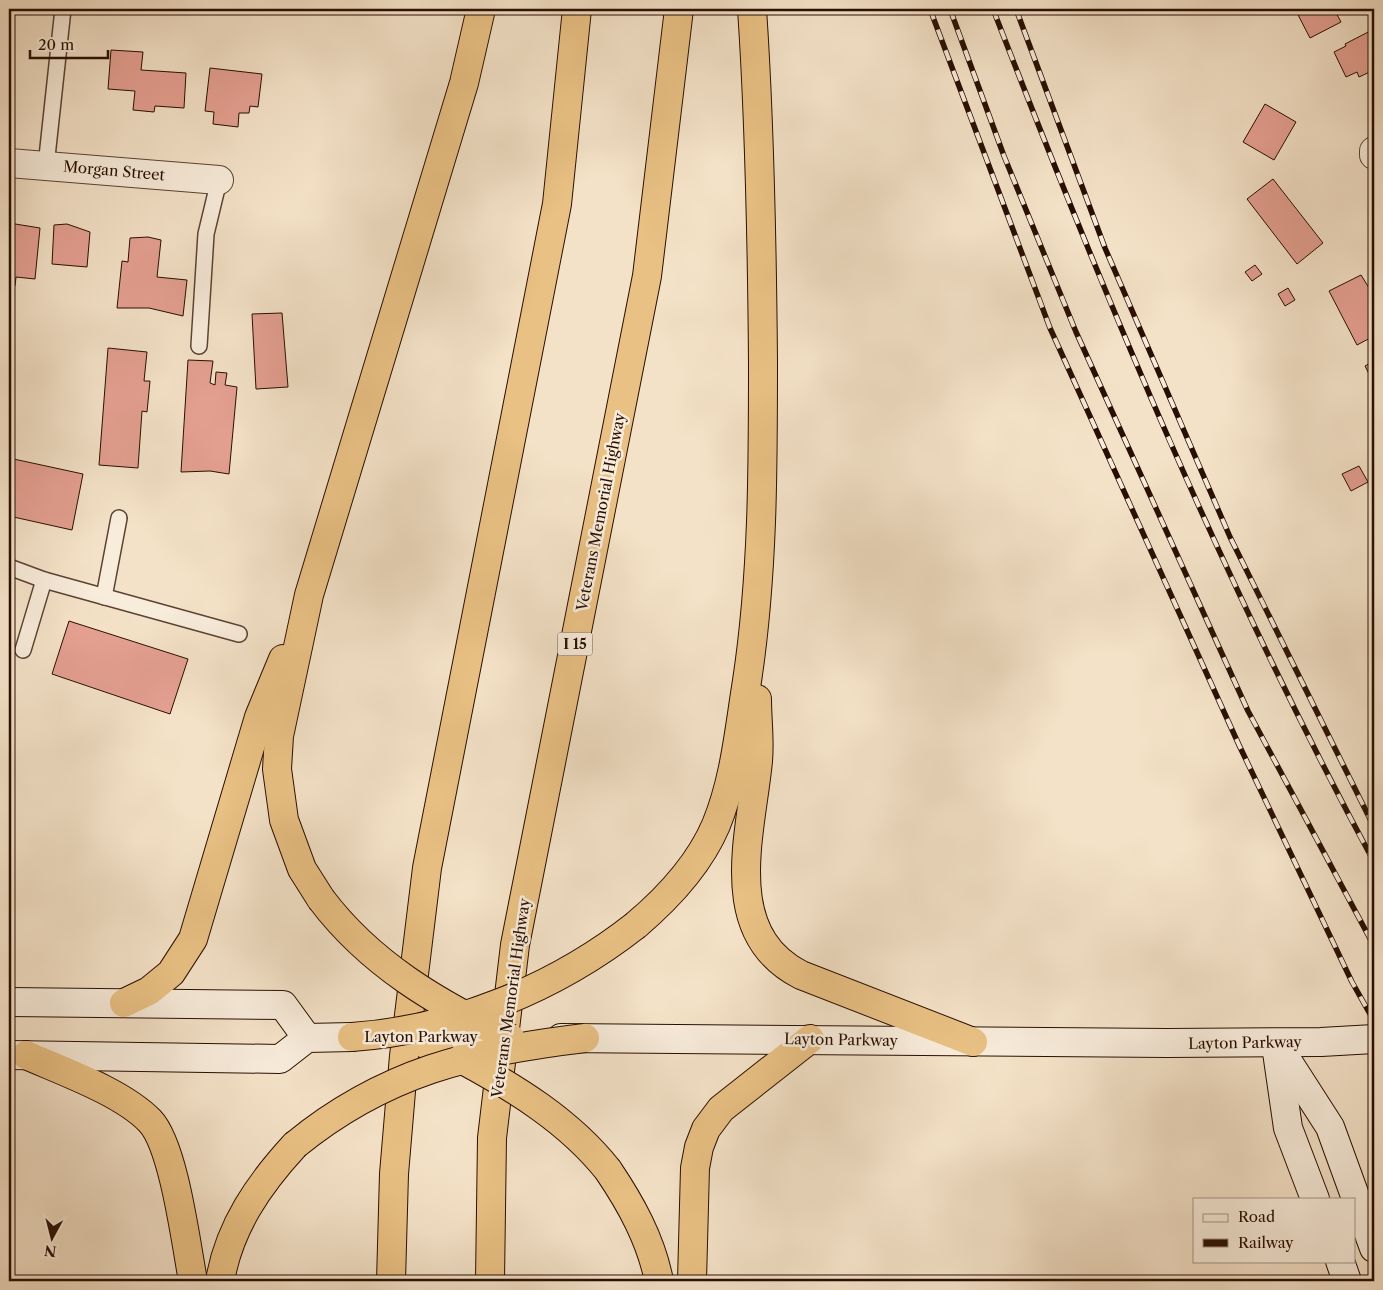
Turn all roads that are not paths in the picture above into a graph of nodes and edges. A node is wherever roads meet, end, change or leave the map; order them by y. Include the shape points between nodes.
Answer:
1 (63, 9) edge
2 (481, 9) edge
3 (577, 9) edge
4 (679, 9) edge
5 (752, 9) edge
6 (9, 163) edge
7 (46, 166) junction
8 (220, 180) joint
9 (199, 346) dead end
10 (119, 518) dead end
11 (9, 567) edge
12 (44, 580) junction
13 (309, 595) junction
14 (104, 597) junction
15 (755, 623) junction
16 (239, 634) dead end
17 (23, 650) dead end
18 (9, 1002) edge
19 (124, 1004) junction
20 (463, 1015) junction
21 (352, 1037) junction
22 (409, 1037) junction
23 (307, 1038) junction
24 (510, 1038) junction
25 (584, 1038) junction
26 (810, 1039) junction
27 (1374, 1039) edge
28 (973, 1042) junction
29 (1276, 1043) junction
30 (17, 1055) edge
31 (461, 1059) junction
32 (1315, 1198) edge
33 (1356, 1198) edge
34 (1356, 1198) edge
35 (1374, 1248) edge
36 (1340, 1262) edge
37 (193, 1281) edge
38 (220, 1281) edge
39 (391, 1281) edge
40 (490, 1281) edge
41 (659, 1281) edge
42 (692, 1281) edge
43 (1347, 1281) edge

1 - 7 lane
2 - 13 highway via 464,84
3 - 39 highway via 557,204 427,868 403,1066 394,1174
4 - 40 highway, Veterans Memorial Highway / I 15 via 647,276 516,945 492,1138
5 - 15 highway via 761,188 763,337 762,512
6 - 7 main road, Morgan Street
7 - 8 main road, Morgan Street
8 - 9 lane via 206,234
10 - 14 lane
11 - 12 lane
12 - 14 lane
12 - 17 lane
13 - 19 highway via 259,716 193,940 172,973 149,991
13 - 20 highway, bridge via 279,736 277,769 281,810 288,836 306,878 341,924 384,964
14 - 16 lane
15 - 20 highway, bridge via 733,770 709,840 686,875 661,902 611,944 559,975 507,1000
15 - 28 highway via 758,758 746,891 750,915 758,934 778,960 801,975
18 - 19 main road
19 - 23 main road via 283,1005
20 - 21 highway, bridge via 399,1032
20 - 24 highway, bridge
21 - 22 main road, Layton Parkway, bridge
21 - 23 main road, Layton Parkway
22 - 24 main road, Layton Parkway, bridge
22 - 31 highway
23 - 30 main road via 280,1059
24 - 25 main road, Layton Parkway, bridge
25 - 26 main road, Layton Parkway
25 - 31 highway, bridge via 499,1049
26 - 28 main road, Layton Parkway
26 - 42 highway via 721,1109 706,1129 695,1168
27 - 29 main road, Layton Parkway
28 - 29 main road, Layton Parkway
29 - 32 main road via 1288,1128
29 - 34 main road via 1330,1127
30 - 37 highway via 119,1099 152,1123 173,1178
31 - 38 highway, bridge via 427,1069 375,1092 321,1124 295,1145 265,1180 239,1222
31 - 41 highway, bridge via 510,1086 586,1145 608,1170 641,1226
33 - 35 main road
36 - 43 main road

